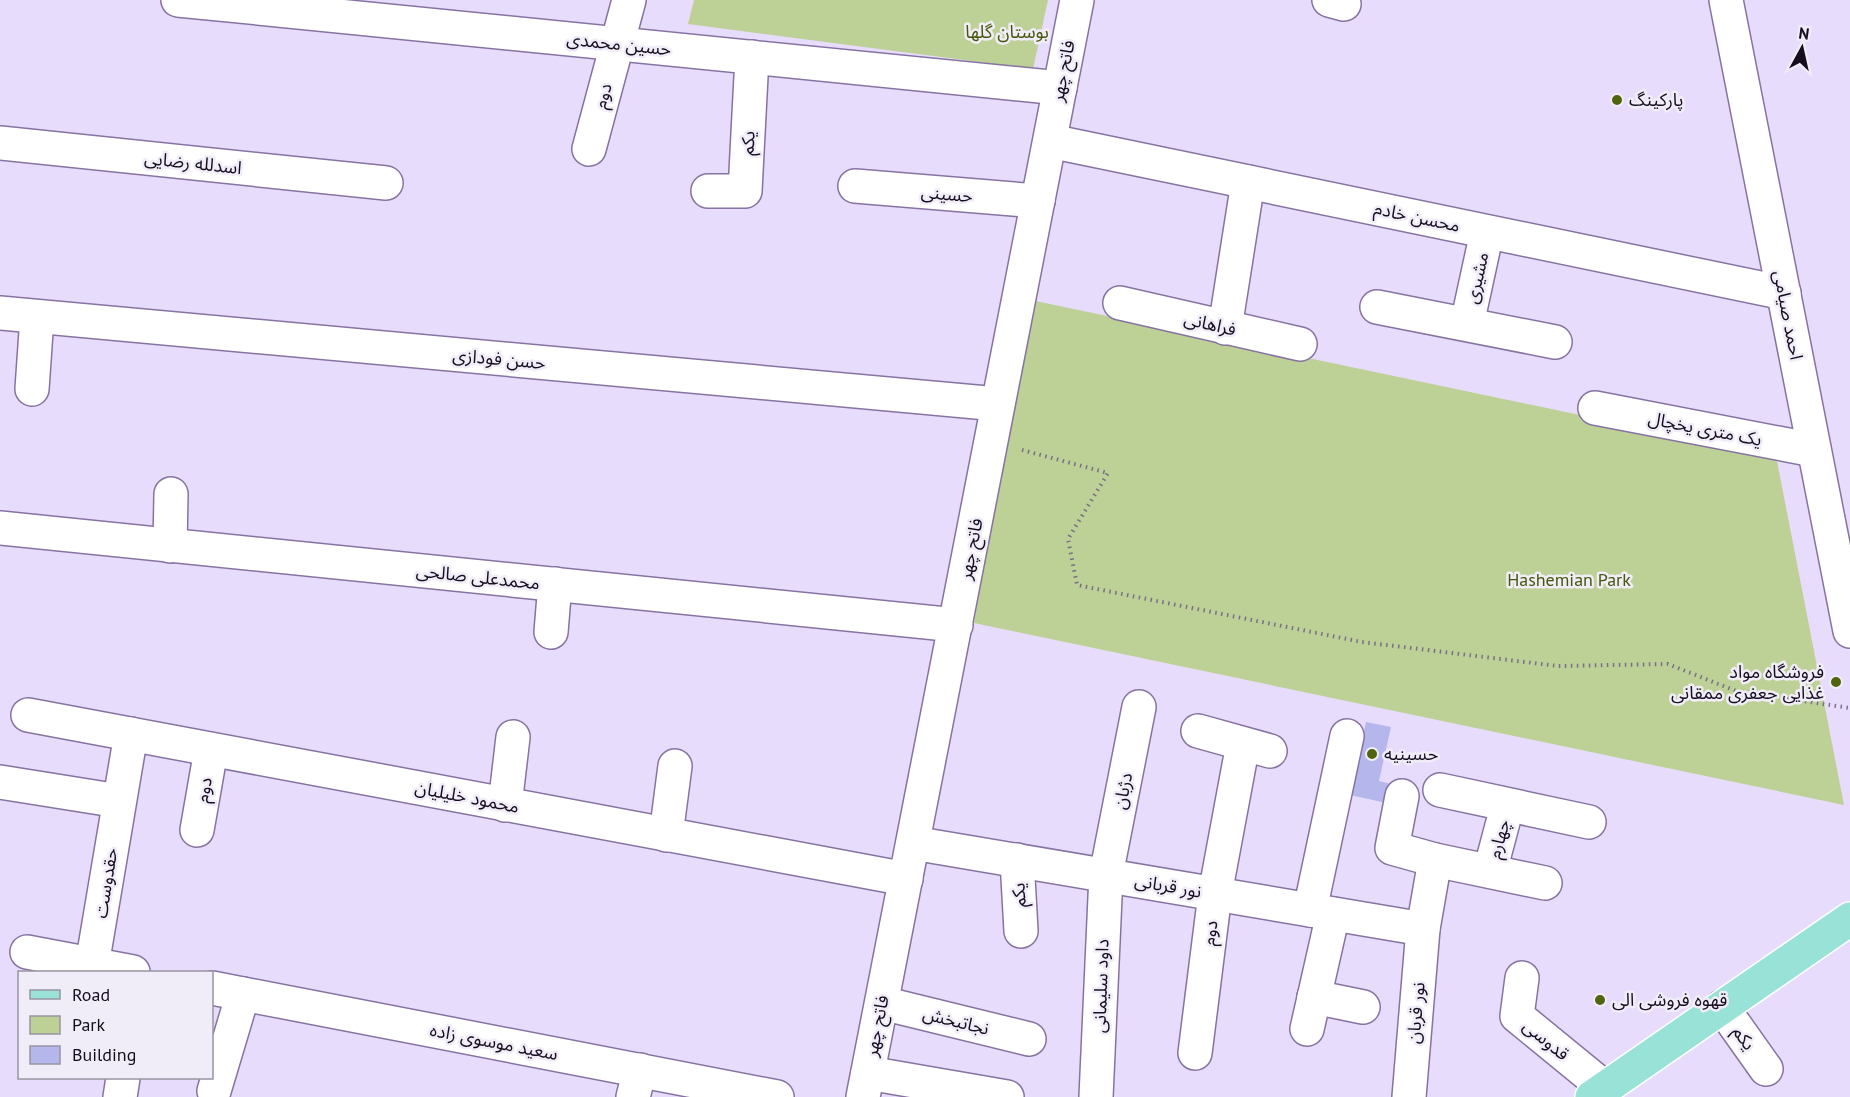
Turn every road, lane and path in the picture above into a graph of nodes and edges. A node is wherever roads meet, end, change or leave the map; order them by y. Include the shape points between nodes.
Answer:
1 (178, 0) edge
2 (629, 0) edge
3 (1077, 0) edge
4 (1726, 0) edge
5 (328, 8) edge
6 (384, 10) edge
7 (617, 44) junction
8 (752, 57) junction
9 (1060, 88) junction
10 (1050, 141) junction
11 (0, 143) edge
12 (589, 149) dead end
13 (1248, 182) junction
14 (386, 183) dead end
15 (855, 186) dead end
16 (708, 191) dead end
17 (1038, 201) junction
18 (1487, 232) junction
19 (1784, 293) junction
20 (1120, 303) dead end
21 (1377, 307) dead end
22 (0, 313) edge
23 (37, 316) junction
24 (1467, 324) junction
25 (1225, 328) junction
26 (1555, 342) dead end
27 (1300, 344) dead end
28 (32, 389) dead end
29 (998, 404) junction
30 (1595, 408) dead end
31 (992, 438) junction
32 (1814, 450) junction
33 (171, 494) dead end
34 (0, 528) edge
35 (170, 546) junction
36 (555, 584) junction
37 (956, 625) junction
38 (1850, 631) edge
39 (551, 632) dead end
40 (1139, 707) dead end
41 (1850, 708) edge
42 (28, 715) dead end
43 (1198, 731) dead end
44 (130, 734) junction
45 (1347, 736) dead end
46 (513, 737) dead end
47 (211, 750) junction
48 (675, 766) dead end
49 (0, 782) edge
50 (1440, 790) dead end
51 (1402, 796) dead end
52 (119, 801) junction
53 (506, 805) junction
54 (1508, 807) junction
55 (1589, 822) dead end
56 (197, 830) dead end
57 (666, 835) junction
58 (913, 843) junction
59 (1017, 860) junction
60 (1435, 860) junction
61 (1490, 871) junction
62 (1106, 875) junction
63 (906, 879) junction
64 (1545, 884) dead end
65 (1215, 894) junction
66 (1322, 912) junction
67 (1850, 919) edge
68 (1423, 929) junction
69 (1021, 931) dead end
70 (40, 960) edge
71 (92, 965) junction
72 (127, 971) edge
73 (1522, 978) dead end
74 (213, 988) edge
75 (243, 994) junction
76 (1314, 997) junction
77 (882, 1003) junction
78 (1364, 1007) dead end
79 (1722, 1007) junction
80 (1307, 1029) dead end
81 (1029, 1039) dead end
82 (1195, 1053) dead end
83 (1766, 1069) dead end
84 (123, 1079) edge
85 (637, 1084) edge
86 (866, 1085) edge
87 (214, 1090) dead end
88 (1598, 1093) edge
89 (120, 1097) edge
90 (777, 1097) edge
91 (1007, 1097) edge
92 (1096, 1097) edge
93 (1409, 1097) edge

1 - 5 street, حسین محمدی
2 - 7 street, دوم
3 - 9 street, فاتح چهر
4 - 19 street, احمد صیامی
5 - 6 street, حسین محمدی
6 - 7 street, حسین محمدی
7 - 8 street, حسین محمدی
7 - 12 street, دوم
8 - 9 street, حسین محمدی
8 - 16 street, یکم via 745,191
9 - 10 street, فاتح چهر
10 - 13 street, محسن خادم
10 - 17 street, فاتح چهر
11 - 14 street, اسدلله رضایی
13 - 18 street, محسن خادم
13 - 25 street
15 - 17 street, حسینی
17 - 29 street, فاتح چهر
18 - 19 street, محسن خادم
18 - 24 street, مشیری
19 - 32 street, احمد صیامی
20 - 25 street, فراهانی
21 - 24 street, مشیری
22 - 23 street, حسن فودازی
23 - 28 street
23 - 29 street, حسن فودازی
24 - 26 street, مشیری
25 - 27 street, فراهانی
29 - 31 street, فاتح چهر
30 - 32 street, یک متری یخچال
31 - 37 street, فاتح چهر
31 - 41 path via 1040,457 1108,473 1068,539 1077,585 1362,642 1557,666 1668,664 1736,691
32 - 38 street, احمد صیامی
33 - 35 street
34 - 35 street, محمدعلی صالحی
35 - 36 street, محمدعلی صالحی
36 - 37 street, محمدعلی صالحی
36 - 39 street
37 - 58 street, فاتح چهر
40 - 62 street, دژبان
42 - 44 street, محمود خلیلیان
43 - 65 street, دوم via 1257,747
44 - 47 street, محمود خلیلیان
44 - 52 street, حقدوست
45 - 66 street
46 - 53 street
47 - 53 street, محمود خلیلیان
47 - 56 street, دوم
48 - 57 street
49 - 52 street
50 - 54 street
51 - 60 street via 1392,848
52 - 71 street, حقدوست
53 - 57 street, محمود خلیلیان
54 - 55 street
54 - 61 street, چهارم
57 - 63 street, محمود خلیلیان
58 - 59 street, نور قربانی
58 - 63 street, فاتح چهر
59 - 62 street, نور قربانی
59 - 69 street, یکم
60 - 61 street
60 - 68 street, نور قربان
61 - 64 street
62 - 65 street, نور قربانی
62 - 92 street, داود سلیمانی
63 - 77 street, فاتح چهر
65 - 66 street, نور قربانی
65 - 82 street, دوم
66 - 68 street, نور قربانی
66 - 76 street
67 - 79 main road
68 - 93 street, نور قربان
70 - 71 street
71 - 72 street
73 - 88 street, قدوسی via 1517,1016
74 - 75 street, سعید موسوی زاده
75 - 85 street, سعید موسوی زاده
75 - 87 street
76 - 78 street
76 - 80 street
77 - 81 street, نجاتبخش
77 - 86 street, فاتح چهر
79 - 83 street, یکم
79 - 88 main road
84 - 89 street
85 - 90 street, سعید موسوی زاده
86 - 91 street

